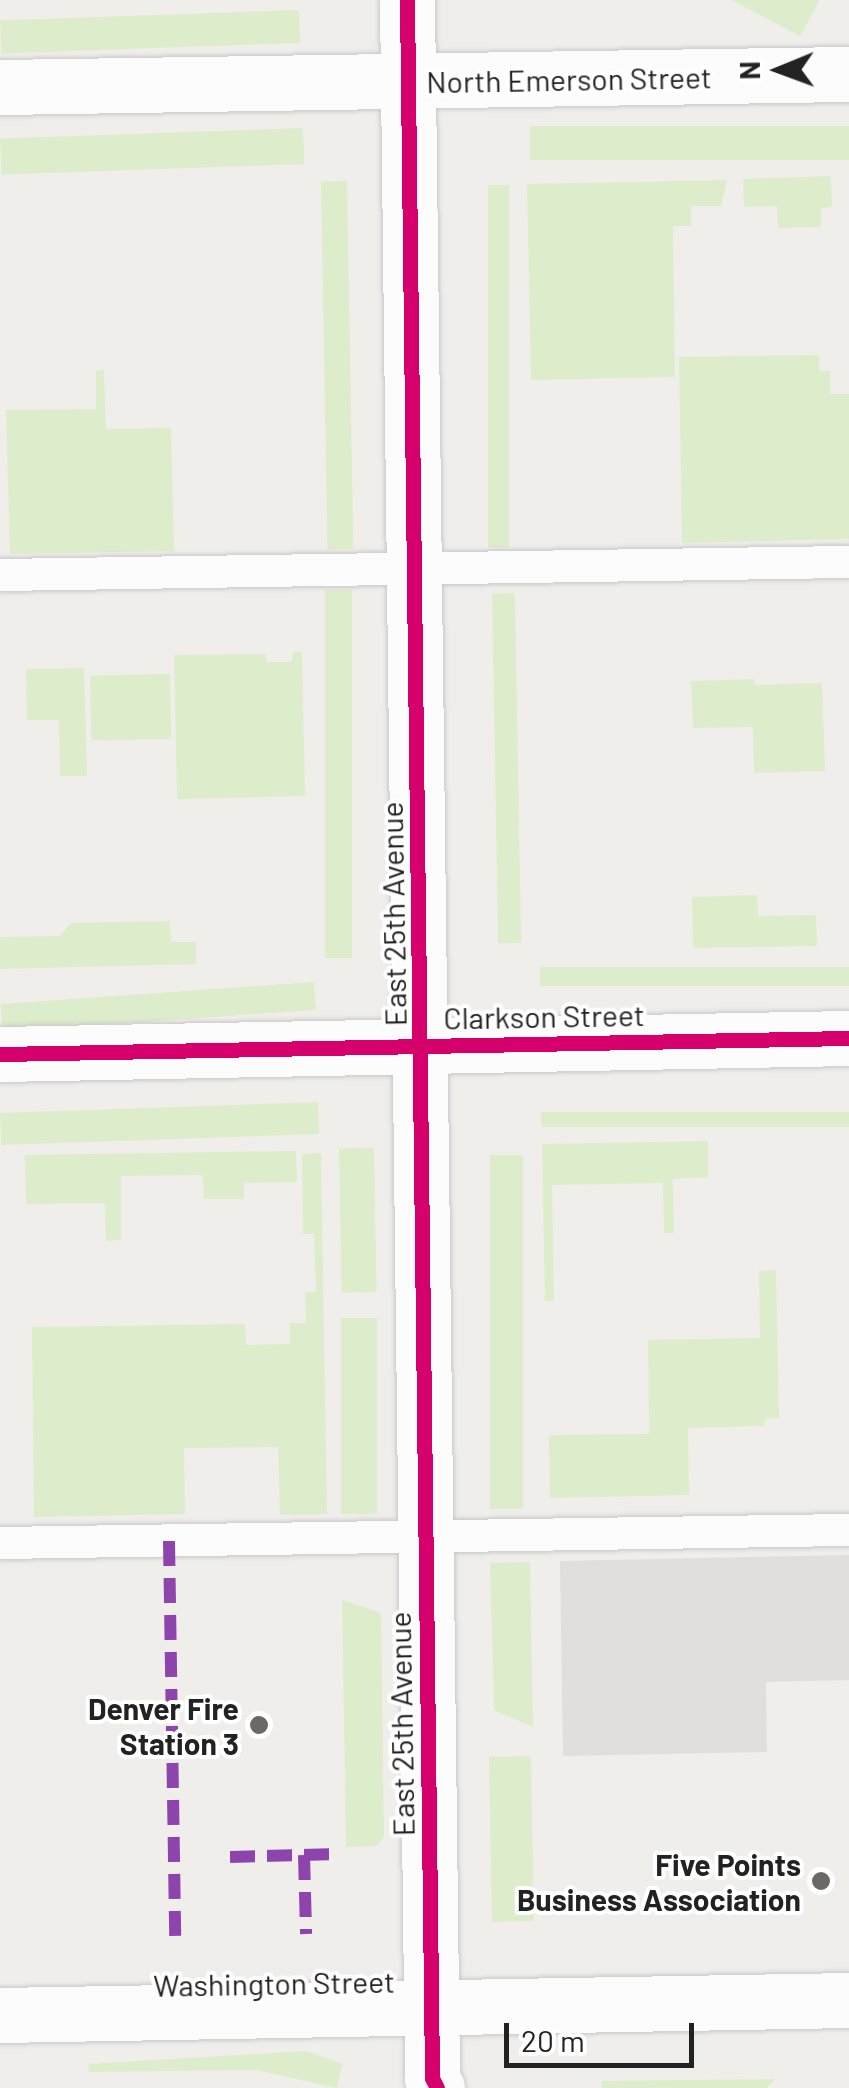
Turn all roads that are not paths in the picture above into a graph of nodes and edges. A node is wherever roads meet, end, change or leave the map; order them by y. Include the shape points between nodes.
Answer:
1 (408, 0) edge
2 (849, 74) edge
3 (409, 82) junction
4 (0, 87) edge
5 (849, 562) edge
6 (415, 569) junction
7 (0, 576) edge
8 (849, 1038) edge
9 (422, 1046) junction
10 (0, 1054) edge
11 (849, 1530) edge
12 (427, 1536) junction
13 (0, 1543) edge
14 (849, 2000) edge
15 (432, 2007) junction
16 (0, 2015) edge
17 (437, 2088) edge

1 - 3 street, East 25th Avenue
2 - 3 street, North Emerson Street
3 - 4 street, North Emerson Street
3 - 6 street, East 25th Avenue
5 - 6 lane
6 - 7 lane
6 - 9 street, East 25th Avenue
8 - 9 street, Clarkson Street
9 - 10 street, Clarkson Street
9 - 12 street, East 25th Avenue
11 - 12 lane
12 - 13 lane
12 - 15 street, East 25th Avenue
14 - 15 street, Washington Street
15 - 16 street, Washington Street
15 - 17 street, East 25th Avenue

